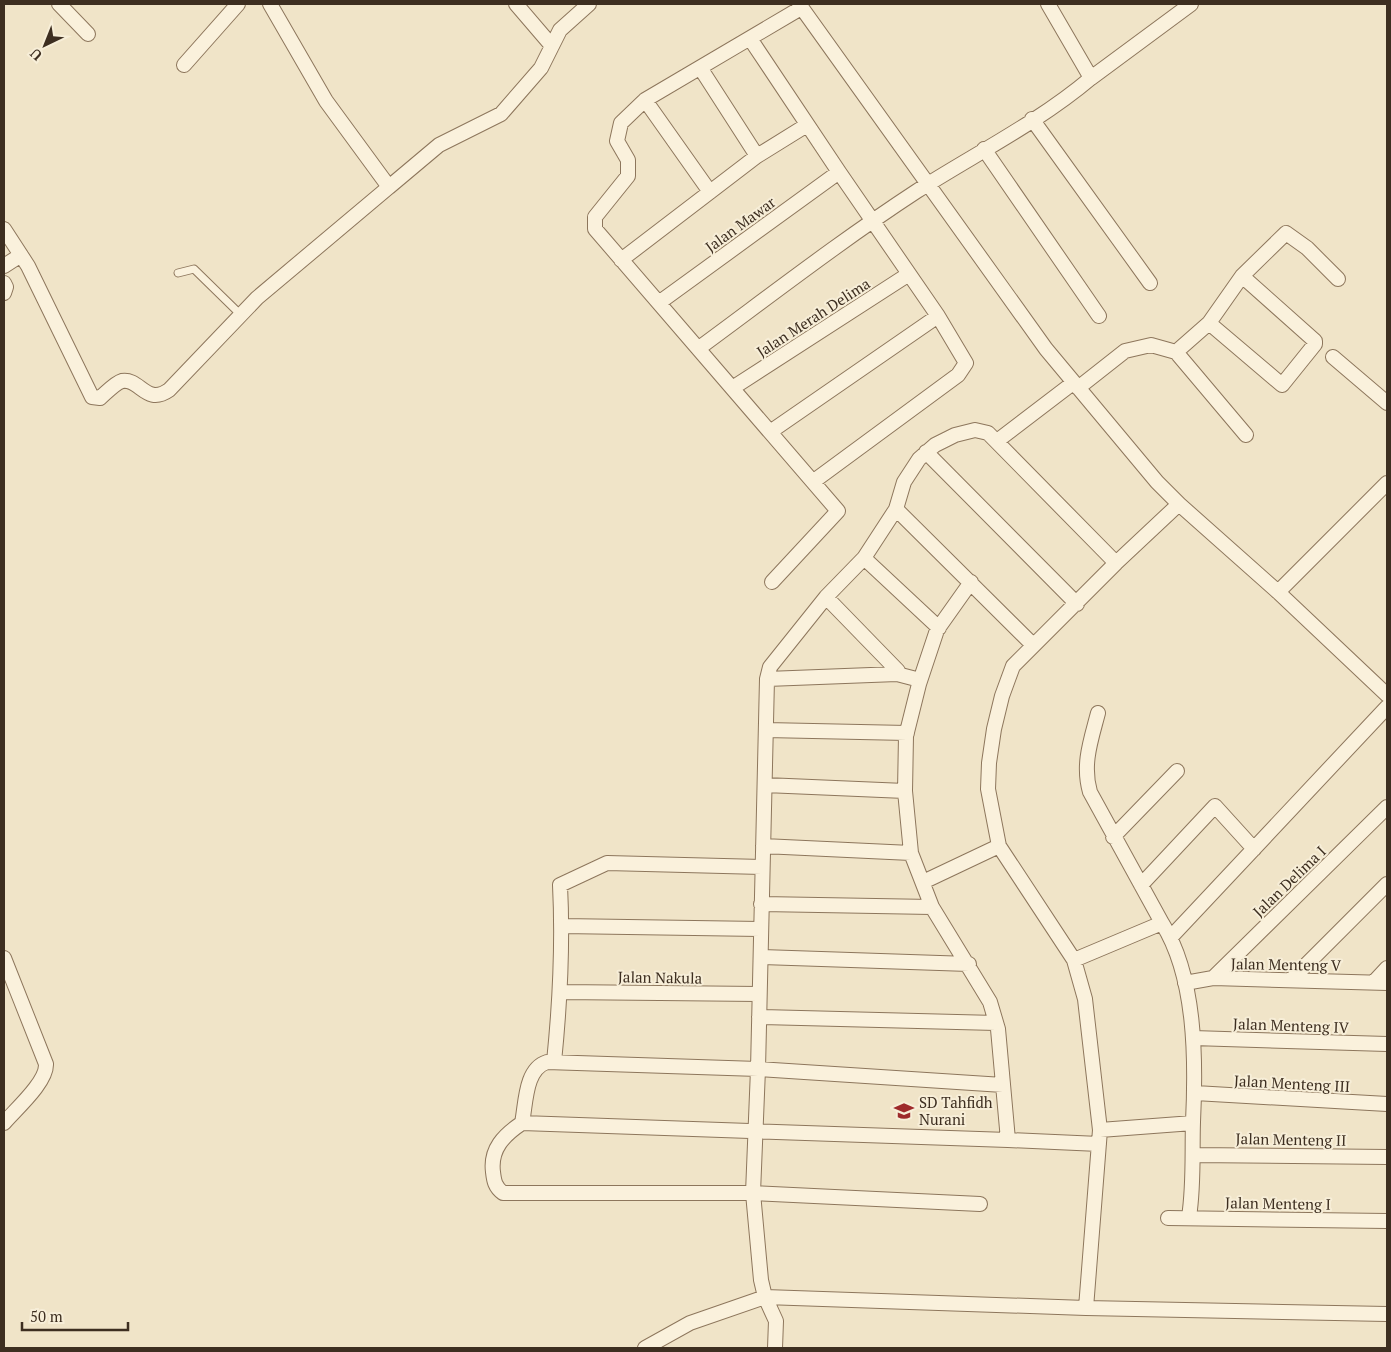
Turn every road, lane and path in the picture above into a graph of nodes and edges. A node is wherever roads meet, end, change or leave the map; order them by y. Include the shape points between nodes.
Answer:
1 (59, 4) edge
2 (238, 4) edge
3 (270, 4) edge
4 (516, 4) edge
5 (589, 4) edge
6 (1048, 4) edge
7 (1191, 4) edge
8 (800, 6) edge
9 (88, 34) dead end
10 (751, 40) junction
11 (552, 46) junction
12 (184, 65) dead end
13 (701, 70) junction
14 (1091, 78) junction
15 (645, 100) junction
16 (1032, 119) junction
17 (807, 125) junction
18 (984, 149) junction
19 (757, 156) junction
20 (839, 172) junction
21 (927, 185) junction
22 (389, 186) junction
23 (710, 192) junction
24 (872, 221) junction
25 (4, 230) edge
26 (21, 254) junction
27 (621, 260) junction
28 (4, 266) edge
29 (178, 273) dead end
30 (910, 274) junction
31 (1242, 276) junction
32 (1338, 279) dead end
33 (1150, 283) dead end
34 (4, 284) edge
35 (4, 293) edge
36 (660, 302) junction
37 (242, 315) junction
38 (938, 316) junction
39 (1099, 316) dead end
40 (1209, 323) junction
41 (699, 348) junction
42 (1176, 352) junction
43 (1333, 357) dead end
44 (1073, 383) junction
45 (734, 387) junction
46 (1387, 403) edge
47 (770, 432) junction
48 (1246, 435) dead end
49 (997, 441) junction
50 (926, 452) junction
51 (814, 481) junction
52 (1387, 483) edge
53 (1179, 504) junction
54 (896, 509) junction
55 (864, 558) junction
56 (1116, 563) junction
57 (772, 582) dead end
58 (971, 582) junction
59 (1278, 592) junction
60 (826, 597) junction
61 (1077, 604) junction
62 (939, 628) junction
63 (1033, 645) junction
64 (898, 674) junction
65 (767, 679) junction
66 (920, 680) junction
67 (1387, 695) edge
68 (1387, 707) edge
69 (1098, 713) dead end
70 (766, 730) junction
71 (907, 733) junction
72 (1178, 771) dead end
73 (765, 785) junction
74 (905, 791) junction
75 (1387, 807) edge
76 (1113, 837) junction
77 (763, 846) junction
78 (1000, 846) junction
79 (1254, 849) junction
80 (911, 854) junction
81 (762, 867) junction
82 (923, 882) junction
83 (1387, 884) edge
84 (1142, 886) junction
85 (761, 904) junction
86 (932, 908) junction
87 (1162, 923) junction
88 (562, 926) junction
89 (760, 929) junction
90 (1171, 937) junction
91 (760, 957) junction
92 (4, 958) edge
93 (1074, 960) junction
94 (969, 964) junction
95 (1387, 968) edge
96 (1213, 978) junction
97 (1291, 980) junction
98 (1185, 983) junction
99 (1381, 983) edge
100 (561, 992) junction
101 (759, 994) junction
102 (759, 1017) junction
103 (996, 1024) junction
104 (1193, 1038) junction
105 (1387, 1044) edge
106 (554, 1062) junction
107 (758, 1069) junction
108 (1003, 1085) junction
109 (1195, 1094) junction
110 (1387, 1104) edge
111 (4, 1123) edge
112 (522, 1123) junction
113 (1193, 1123) junction
114 (1100, 1130) junction
115 (756, 1133) junction
116 (1008, 1140) junction
117 (1099, 1144) junction
118 (1194, 1155) junction
119 (1387, 1157) edge
120 (753, 1193) junction
121 (980, 1204) dead end
122 (1189, 1217) junction
123 (1168, 1218) dead end
124 (1387, 1221) edge
125 (765, 1297) junction
126 (1086, 1308) junction
127 (1387, 1314) edge
128 (645, 1348) edge
129 (775, 1348) edge

1 - 9 street
2 - 12 street
3 - 22 street via 326,101
4 - 11 street
5 - 11 street via 560,30
6 - 14 street
7 - 14 street
8 - 10 street
8 - 21 street
10 - 13 street
10 - 17 street
11 - 22 street via 540,68 500,114 439,145
13 - 15 street
13 - 19 street
14 - 16 street via 1054,107
15 - 23 street
15 - 27 street via 621,123 618,132 616,141 628,160 628,176 595,217 595,229
16 - 18 street
16 - 33 street
17 - 19 street
17 - 20 street
18 - 21 street
18 - 39 street
19 - 23 street
20 - 24 street
20 - 36 street, Jalan Mawar
21 - 24 street
21 - 44 street
22 - 37 street via 277,279
23 - 27 street
24 - 30 street
24 - 41 street
25 - 26 street
26 - 28 street
26 - 37 street via 89,394 96,398 122,381 151,395 164,394
27 - 36 street
29 - 37 lane via 196,270
30 - 38 street
30 - 45 street, Jalan Merah Delima
31 - 32 street via 1286,233 1307,248
31 - 40 street
31 - 40 street via 1315,344 1281,385
34 - 35 street
36 - 41 street
38 - 47 street
38 - 51 street via 963,355 966,363 961,371
40 - 42 street
41 - 45 street
42 - 44 street via 1151,345 1125,351
42 - 48 street
43 - 46 street
44 - 49 street
44 - 53 street
45 - 47 street
47 - 51 street
49 - 50 street via 988,433 975,430 944,440
49 - 56 street
50 - 54 street via 904,482
50 - 61 street
51 - 57 street via 838,511
52 - 59 street
53 - 56 street
53 - 59 street
54 - 55 street
54 - 58 street
55 - 60 street
55 - 62 street
56 - 61 street
58 - 62 street
58 - 63 street
59 - 67 street
60 - 64 street
60 - 65 street via 778,655
61 - 63 street
62 - 66 street
63 - 78 street via 1013,666 994,729 988,789
64 - 65 street
64 - 66 street
65 - 70 street
66 - 71 street
68 - 79 street
69 - 76 street via 1086,758 1087,780
70 - 71 street
70 - 73 street
71 - 74 street
72 - 76 street
73 - 74 street
73 - 77 street
74 - 80 street
75 - 96 street, Jalan Delima I
76 - 84 street
77 - 80 street
77 - 81 street
78 - 82 street
78 - 93 street
79 - 84 street via 1215,806
79 - 90 street
80 - 82 street
81 - 85 street
81 - 88 street via 606,863 560,885
82 - 86 street
83 - 97 street
84 - 87 street
85 - 86 street
85 - 89 street
86 - 94 street
87 - 90 street
87 - 93 street
88 - 89 street
88 - 100 street
89 - 91 street
90 - 98 street
91 - 94 street
91 - 101 street
92 - 111 street via 46,1071
93 - 114 street via 1085,999
94 - 103 street via 990,1002
95 - 99 street
96 - 97 street, Jalan Menteng V
96 - 98 street, Jalan Menteng V
97 - 99 street, Jalan Menteng V
98 - 104 street
100 - 101 street, Jalan Nakula
100 - 106 street
101 - 102 street
102 - 103 street
102 - 107 street
103 - 108 street
104 - 105 street, Jalan Menteng IV
104 - 109 street
106 - 107 street
106 - 112 street via 540,1065 531,1076
107 - 108 street
107 - 115 street
108 - 116 street
109 - 110 street, Jalan Menteng III
109 - 113 street
112 - 115 street
112 - 120 street via 503,1137 492,1161 494,1182 503,1193
113 - 114 street
113 - 118 street
114 - 117 street
115 - 116 street
115 - 120 street
116 - 117 street
117 - 126 street
118 - 119 street, Jalan Menteng II
118 - 122 street
120 - 121 street
120 - 125 street
122 - 123 street, Jalan Menteng I
122 - 124 street, Jalan Menteng I
125 - 126 street
125 - 128 street via 690,1323
125 - 129 street via 776,1321
126 - 127 street

